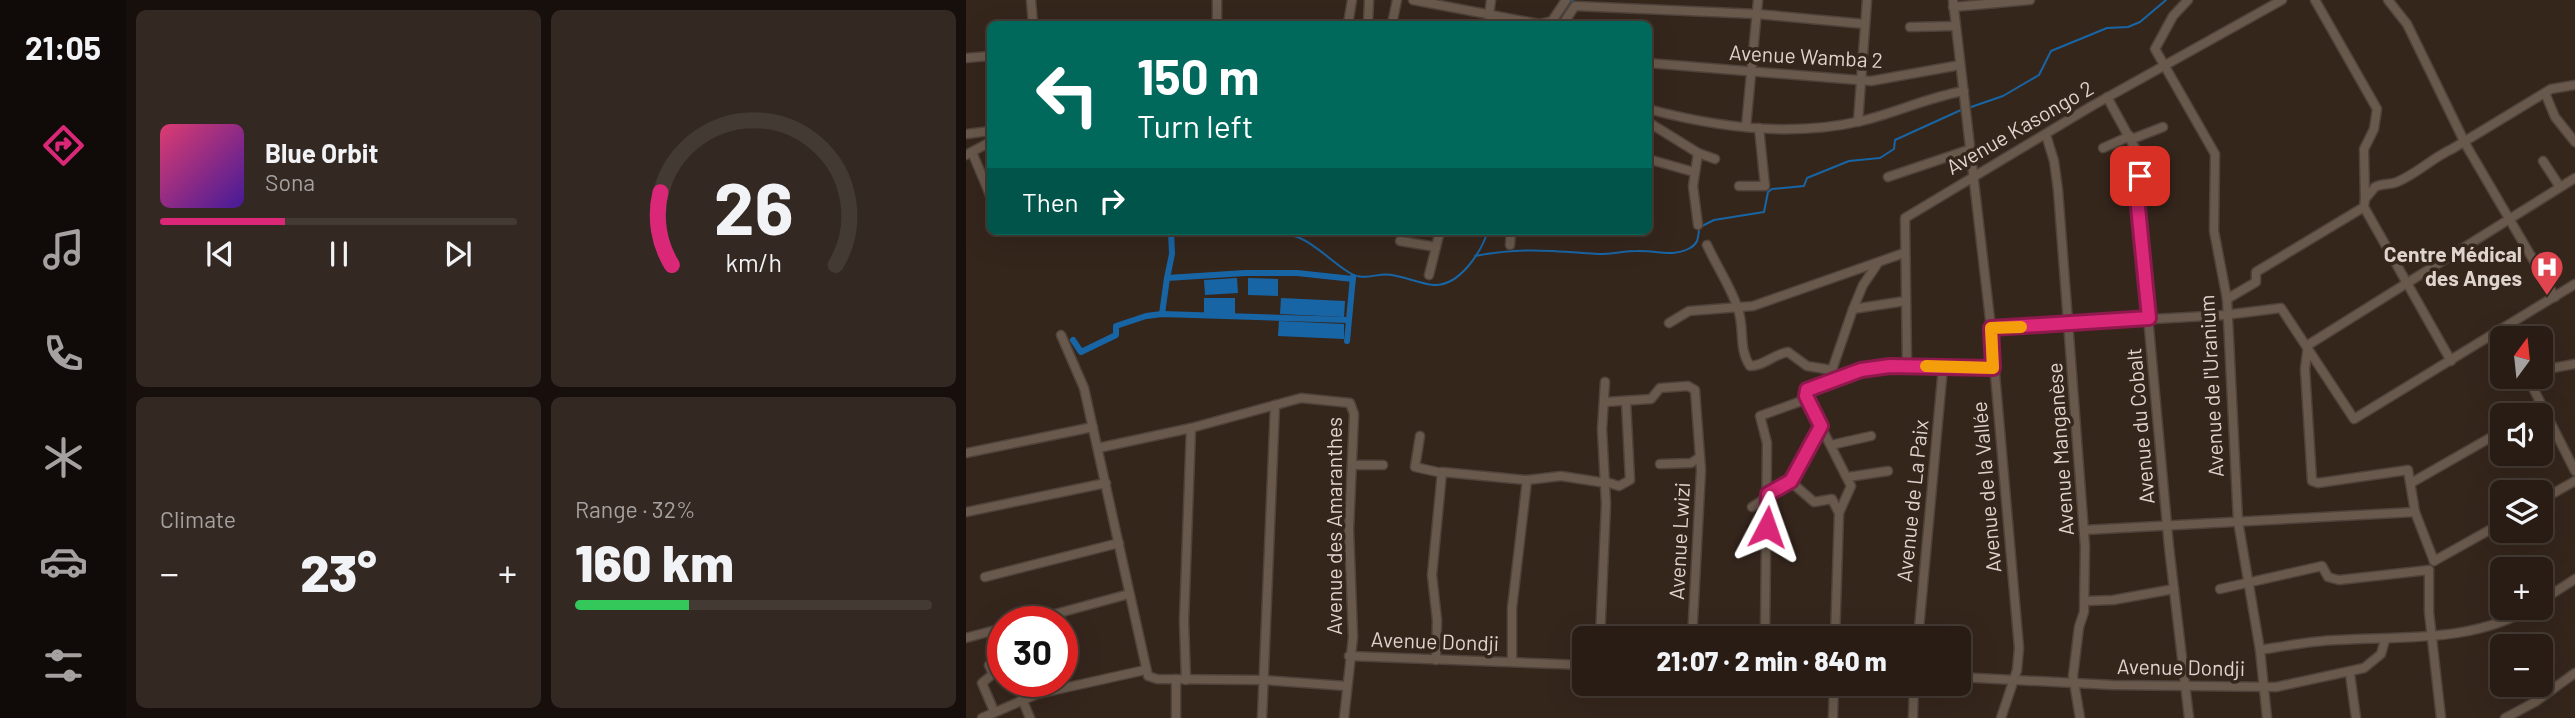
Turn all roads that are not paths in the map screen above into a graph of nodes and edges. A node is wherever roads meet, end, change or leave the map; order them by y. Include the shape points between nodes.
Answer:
1 (1031, 0) edge
2 (1217, 0) edge
3 (1352, 0) edge
4 (1369, 0) edge
5 (1397, 0) edge
6 (1413, 0) edge
7 (1491, 0) edge
8 (1566, 0) edge
9 (1758, 0) edge
10 (1867, 0) edge
11 (2030, 0) edge
12 (2188, 0) edge
13 (2282, 0) edge
14 (2315, 0) edge
15 (2388, 0) edge
16 (1953, 4) edge
17 (1757, 14) junction
18 (1489, 16) junction
19 (1555, 16) junction
20 (1033, 21) edge
21 (1217, 21) edge
22 (1348, 21) edge
23 (1368, 21) edge
24 (1393, 21) edge
25 (1498, 21) edge
26 (1551, 21) edge
27 (1560, 21) edge
28 (1565, 21) edge
29 (1865, 24) junction
30 (1955, 26) junction
31 (1910, 27) dead end
32 (987, 56) edge
33 (966, 58) edge
34 (1652, 63) edge
35 (1960, 65) junction
36 (2164, 65) junction
37 (1751, 73) junction
38 (1861, 80) junction
39 (2575, 85) edge
40 (1964, 92) junction
41 (2545, 93) junction
42 (2107, 97) junction
43 (1652, 110) edge
44 (1858, 122) junction
45 (1652, 124) edge
46 (1746, 127) junction
47 (2163, 127) dead end
48 (1759, 128) junction
49 (987, 131) edge
50 (966, 134) edge
51 (2046, 135) junction
52 (2131, 138) junction
53 (2463, 140) junction
54 (2575, 142) edge
55 (987, 144) edge
56 (2103, 148) dead end
57 (1971, 149) junction
58 (969, 153) edge
59 (1699, 153) junction
60 (1715, 159) dead end
61 (1652, 160) edge
62 (2543, 161) dead end
63 (1694, 172) junction
64 (1974, 175) junction
65 (1888, 177) dead end
66 (2575, 178) edge
67 (1739, 186) dead end
68 (2560, 187) junction
69 (987, 189) edge
70 (2365, 203) junction
71 (2509, 218) junction
72 (1698, 225) dead end
73 (1439, 235) edge
74 (1511, 235) edge
75 (1400, 241) dead end
76 (1510, 245) dead end
77 (1707, 245) dead end
78 (1436, 247) junction
79 (1904, 253) junction
80 (1879, 262) junction
81 (1429, 275) dead end
82 (2408, 284) junction
83 (2575, 284) edge
84 (2555, 297) junction
85 (2227, 299) junction
86 (1905, 301) junction
87 (1738, 308) junction
88 (1853, 309) junction
89 (2225, 315) junction
90 (2149, 318) junction
91 (1669, 323) dead end
92 (2069, 324) junction
93 (2514, 326) edge
94 (1991, 328) junction
95 (1061, 335) dead end
96 (2490, 341) edge
97 (2308, 345) junction
98 (2451, 361) junction
99 (2575, 364) edge
100 (1907, 365) junction
101 (1943, 367) junction
102 (1993, 368) junction
103 (2553, 368) edge
104 (1834, 374) junction
105 (1605, 382) dead end
106 (1807, 399) junction
107 (1626, 401) junction
108 (1605, 402) junction
109 (1275, 405) junction
110 (1821, 426) junction
111 (1093, 427) junction
112 (1191, 428) junction
113 (2553, 429) edge
114 (1420, 436) dead end
115 (1871, 436) dead end
116 (2490, 438) edge
117 (1831, 445) junction
118 (1098, 448) junction
119 (966, 453) edge
120 (1700, 457) junction
121 (1660, 464) dead end
122 (1352, 465) junction
123 (1383, 465) dead end
124 (1888, 471) dead end
125 (2575, 471) edge
126 (1442, 473) junction
127 (1848, 477) junction
128 (1527, 480) junction
129 (1791, 481) junction
130 (2575, 481) edge
131 (1606, 483) junction
132 (2411, 483) junction
133 (1106, 484) junction
134 (2553, 493) edge
135 (1768, 494) junction
136 (1752, 507) dead end
137 (966, 512) edge
138 (2414, 512) junction
139 (1839, 513) junction
140 (2238, 521) junction
141 (2167, 524) junction
142 (2084, 530) junction
143 (2490, 530) edge
144 (1119, 543) junction
145 (2434, 561) junction
146 (2429, 570) junction
147 (985, 577) dead end
148 (2575, 579) edge
149 (2248, 585) junction
150 (2174, 589) junction
151 (2220, 589) dead end
152 (2553, 593) edge
153 (1129, 594) junction
154 (2085, 600) junction
155 (1078, 608) edge
156 (2507, 620) edge
157 (1600, 626) edge
158 (1693, 626) edge
159 (1765, 626) edge
160 (1835, 626) edge
161 (1919, 626) edge
162 (987, 632) edge
163 (2431, 636) junction
164 (966, 638) edge
165 (2385, 640) junction
166 (2260, 650) junction
167 (1349, 656) junction
168 (1436, 660) junction
169 (1512, 662) junction
170 (1572, 664) edge
171 (1146, 672) junction
172 (2575, 673) edge
173 (2350, 674) junction
174 (987, 678) edge
175 (1971, 678) edge
176 (1176, 679) junction
177 (1186, 680) junction
178 (1264, 680) junction
179 (2014, 680) junction
180 (2074, 682) junction
181 (2188, 685) junction
182 (1346, 686) junction
183 (2264, 687) junction
184 (987, 693) edge
185 (1834, 696) edge
186 (1914, 696) edge
187 (989, 697) edge
188 (1022, 699) junction
189 (995, 711) junction
190 (982, 718) edge
191 (1030, 718) edge
192 (1176, 718) edge
193 (1262, 718) edge
194 (1344, 718) edge
195 (1833, 718) edge
196 (1913, 718) edge
197 (2001, 718) edge
198 (2080, 718) edge
199 (2189, 718) edge
200 (2267, 718) edge
201 (2356, 718) edge
202 (2441, 718) edge
203 (2505, 718) edge

1 - 20 street
2 - 21 street
3 - 22 street
4 - 23 street
5 - 24 street
6 - 18 street
7 - 18 street
8 - 19 street
9 - 17 street
10 - 29 street
11 - 16 street
12 - 36 street via 2172,16 2156,46
13 - 36 street, Avenue Kasongo 2
14 - 70 street via 2377,109 2364,149
15 - 53 street via 2407,24
16 - 30 street, Avenue de la Vallée
17 - 28 street via 1575,6
17 - 29 street
17 - 37 street
18 - 25 street
19 - 26 street
19 - 27 street
29 - 38 street
30 - 31 street
30 - 35 street, Avenue de la Vallée
32 - 33 street
34 - 37 street, Avenue Wamba 2
35 - 38 street, Avenue Wamba 2 via 1889,80
35 - 40 street, Avenue de la Vallée
36 - 42 street, Avenue Kasongo 2
36 - 85 street, Avenue de l'Uranium via 2215,153 2214,231
37 - 38 street, Avenue Wamba 2
37 - 46 street
38 - 44 street
39 - 41 street via 2557,86
40 - 44 street via 1931,97
40 - 57 street, Avenue de la Vallée
41 - 53 street
41 - 54 street via 2554,117
42 - 51 street, Avenue Kasongo 2
42 - 52 street, Avenue du Cobalt
43 - 46 street
44 - 48 street
45 - 59 street
46 - 48 street
47 - 52 street
48 - 67 street via 1765,186
49 - 50 street
51 - 64 street, Avenue Kasongo 2
51 - 92 street, Avenue Manganèse via 2058,190
52 - 56 street
52 - 90 street, Avenue du Cobalt via 2139,167 2138,207
53 - 70 street via 2413,174 2377,186
53 - 71 street
55 - 58 street
57 - 64 street, Avenue de la Vallée
57 - 65 street
58 - 69 street
59 - 60 street
59 - 63 street
61 - 63 street
62 - 68 street
63 - 72 street
64 - 79 street, Avenue Kasongo 2 via 1905,218
64 - 94 street, Avenue de la Vallée
66 - 68 street
68 - 71 street
70 - 82 street
70 - 85 street via 2256,272 2256,282
71 - 82 street
71 - 84 street
73 - 78 street
74 - 76 street
75 - 78 street
77 - 87 street
78 - 81 street
79 - 80 street
79 - 86 street, Avenue Kasongo 2
80 - 87 street
80 - 88 street
82 - 97 street
82 - 98 street
83 - 84 street
84 - 93 street
85 - 89 street, Avenue de l'Uranium
86 - 88 street
86 - 100 street, Avenue Kasongo 2
87 - 91 street via 1689,311
87 - 104 street via 1744,332 1741,349 1750,366 1787,352 1808,366
88 - 104 street
89 - 90 street
89 - 97 street via 2282,309
89 - 140 street, Avenue de l'Uranium
90 - 92 street
90 - 141 street, Avenue du Cobalt
92 - 94 street
92 - 142 street, Avenue Manganèse
94 - 102 street, Avenue de la Vallée
95 - 111 street via 1082,383
96 - 98 street
97 - 98 street via 2350,417 2359,418
97 - 132 street via 2305,369 2313,482 2406,469
99 - 103 street
100 - 101 street
100 - 104 street
101 - 102 street
101 - 161 street, Avenue de La Paix
102 - 179 street, Avenue de la Vallée via 2019,648
104 - 106 street via 1807,390
105 - 108 street
106 - 110 street
106 - 135 street via 1760,416 1767,443
107 - 108 street
107 - 120 street, Avenue Lwizi via 1651,399 1657,389 1692,386
107 - 131 street via 1630,480 1619,486
108 - 131 street
109 - 112 street, Avenue des Amaranthes
109 - 122 street, Avenue des Amaranthes via 1304,398 1350,403 1354,414
109 - 178 street
110 - 117 street
110 - 129 street
111 - 118 street
111 - 119 street
112 - 118 street, Avenue des Amaranthes
112 - 177 street
113 - 125 street
114 - 126 street via 1415,467
115 - 117 street
116 - 132 street
117 - 127 street
118 - 133 street
120 - 121 street via 1690,463
120 - 158 street, Avenue Lwizi
122 - 123 street
122 - 167 street, Avenue des Amaranthes via 1353,638
124 - 127 street
126 - 128 street
126 - 168 street via 1433,575
127 - 139 street via 1851,486
128 - 131 street via 1561,476
128 - 169 street via 1512,608
129 - 135 street
129 - 139 street via 1814,502 1832,499
130 - 134 street
131 - 157 street
132 - 138 street
133 - 137 street
133 - 144 street
135 - 136 street
135 - 159 street
138 - 140 street
138 - 145 street
139 - 160 street
140 - 141 street
140 - 149 street, Avenue de l'Uranium
141 - 142 street
141 - 150 street, Avenue du Cobalt
142 - 154 street, Avenue Manganèse
143 - 145 street
144 - 147 street
144 - 153 street
145 - 146 street
146 - 149 street via 2339,580 2328,577 2322,566
146 - 163 street
148 - 152 street
149 - 151 street
149 - 166 street, Avenue de l'Uranium
150 - 154 street
150 - 181 street, Avenue du Cobalt
153 - 155 street
153 - 171 street
154 - 180 street, Avenue Manganèse
156 - 163 street, Avenue Dondji
162 - 164 street
163 - 165 street, Avenue Dondji
163 - 202 street
165 - 166 street, Avenue Dondji via 2333,640
165 - 173 street, Avenue Dondji via 2381,654
166 - 183 street, Avenue de l'Uranium
167 - 168 street, Avenue Dondji
167 - 182 street, Avenue Dondji
168 - 169 street, Avenue Dondji
169 - 170 street, Avenue Dondji
171 - 176 street via 1154,679
171 - 188 street
172 - 203 street
173 - 183 street, Avenue Dondji
173 - 201 street
174 - 184 street via 982,682
175 - 179 street, Avenue Dondji
176 - 177 street
176 - 192 street
177 - 178 street
178 - 182 street
178 - 193 street
179 - 180 street, Avenue Dondji
179 - 197 street, Avenue de la Vallée
180 - 181 street, Avenue Dondji
180 - 198 street, Avenue Manganèse
181 - 183 street, Avenue Dondji
181 - 199 street, Avenue du Cobalt
182 - 194 street, Avenue Dondji
183 - 200 street, Avenue de l'Uranium
185 - 195 street
186 - 196 street
187 - 189 street
188 - 189 street
188 - 191 street
189 - 190 street

